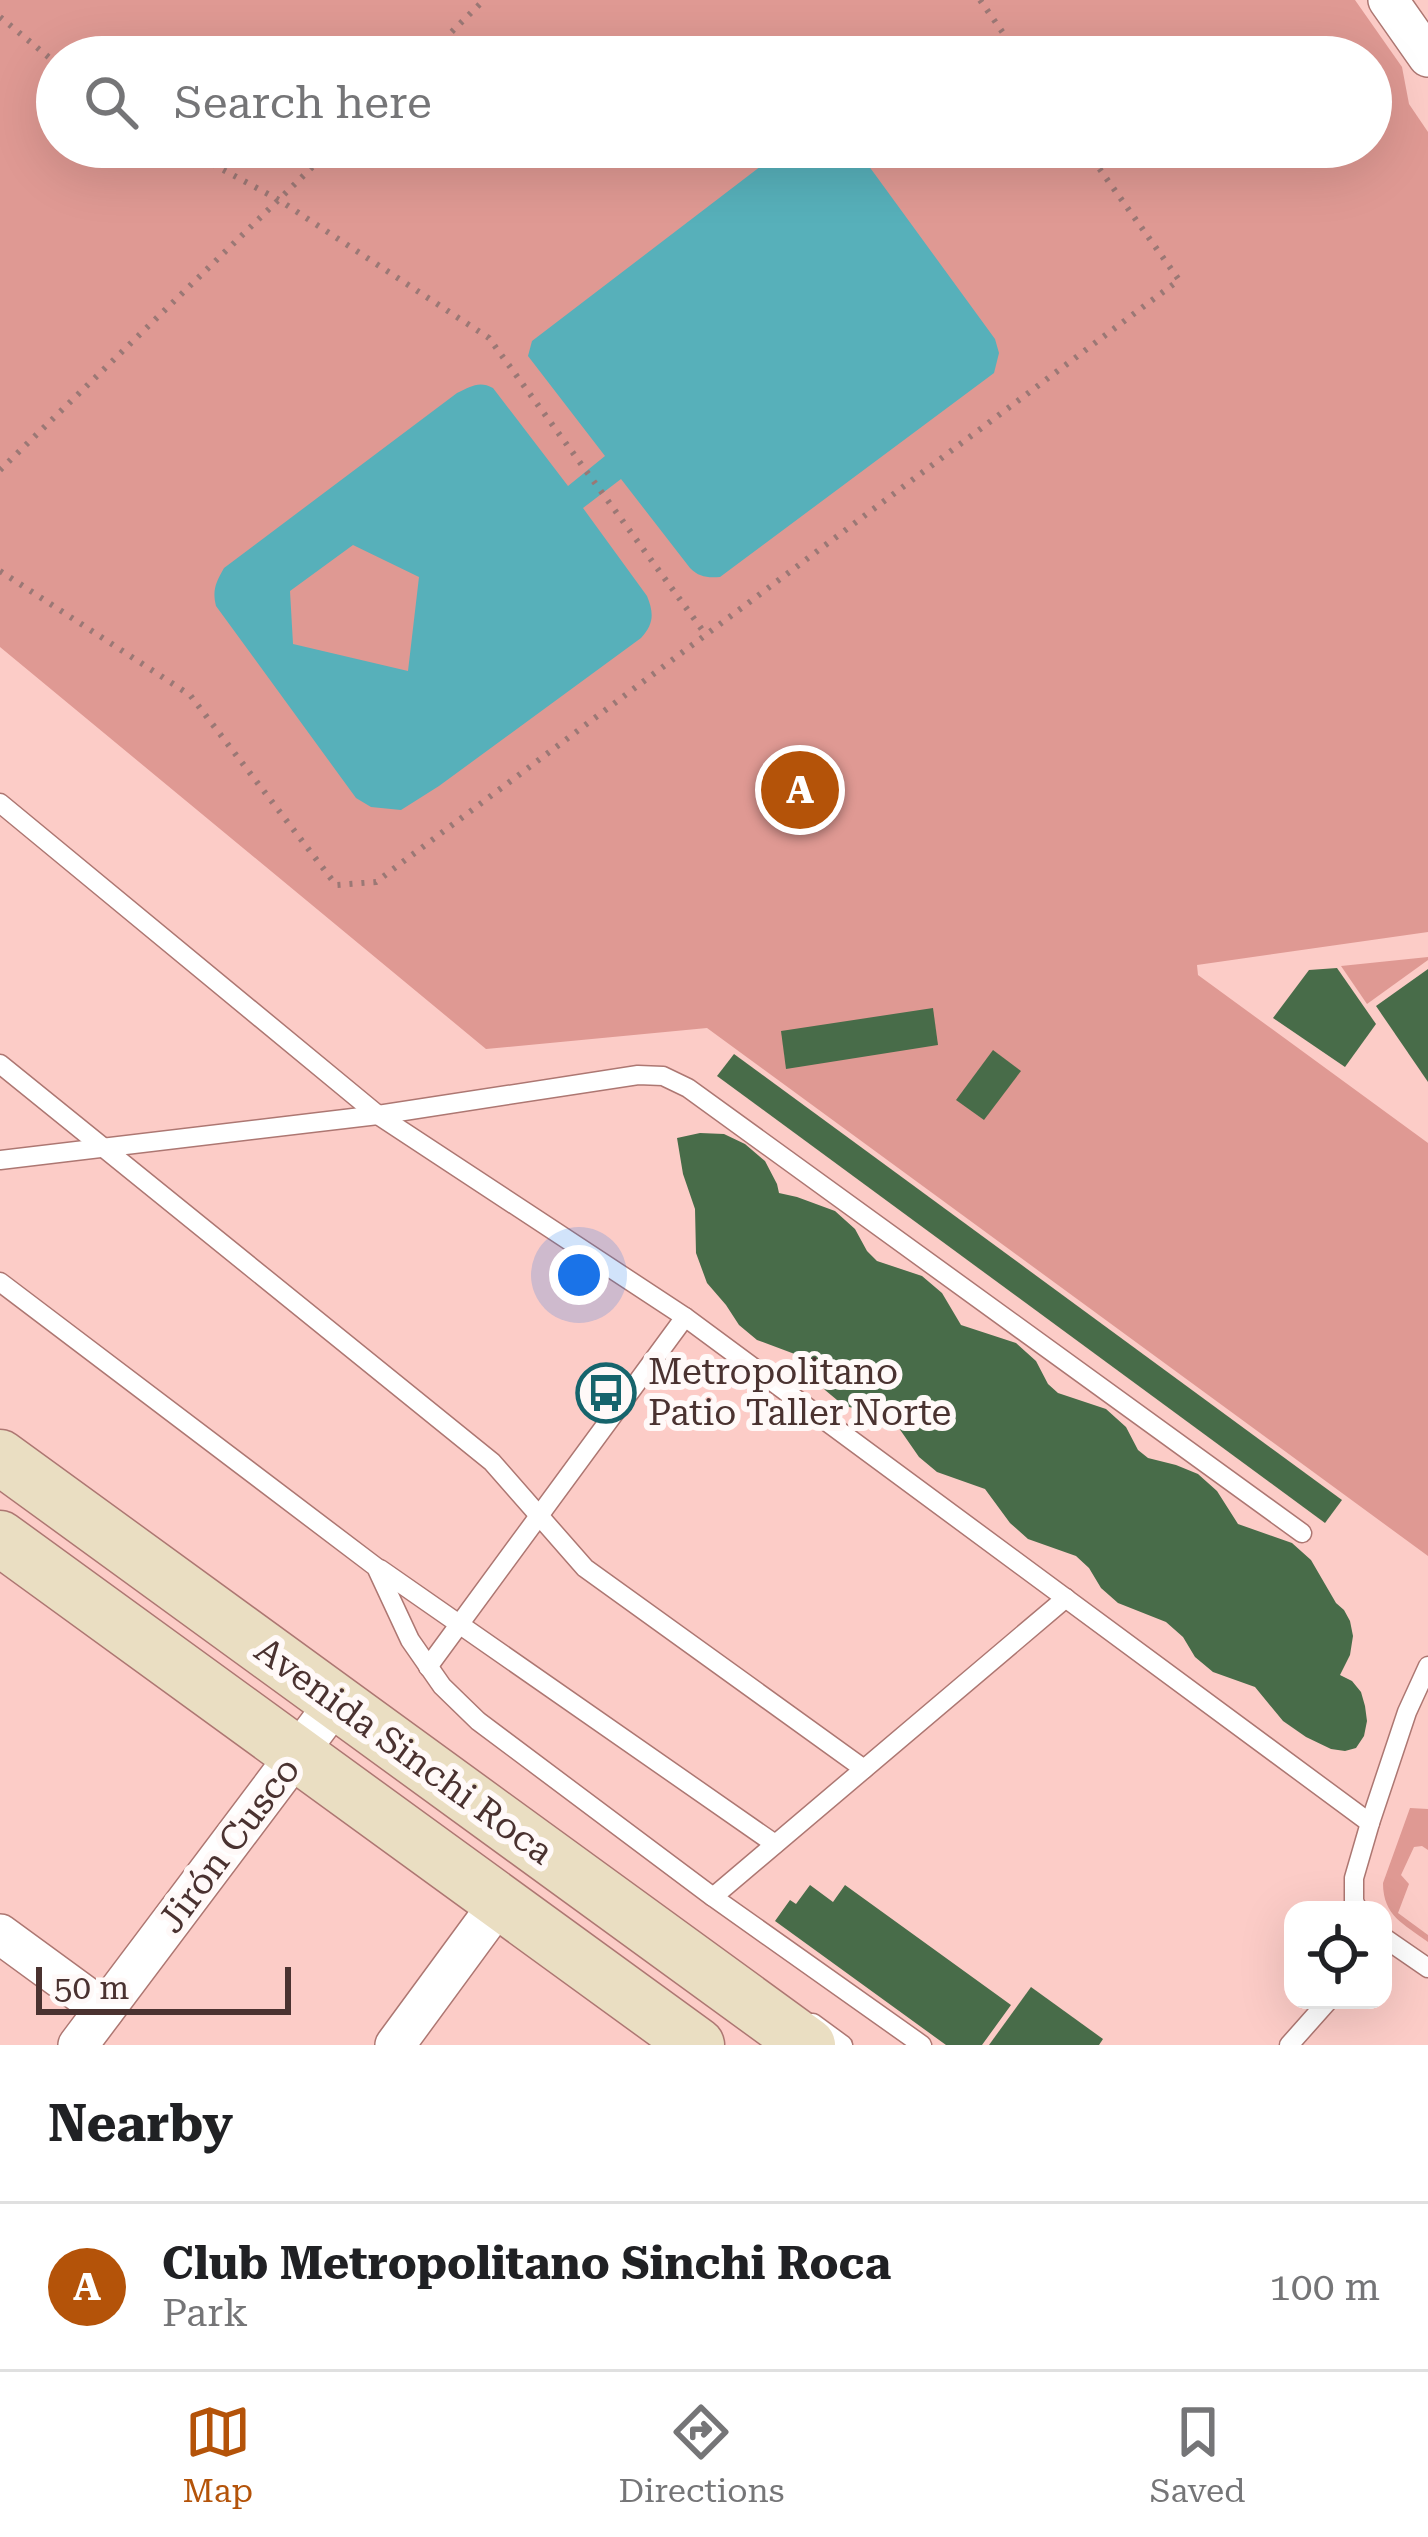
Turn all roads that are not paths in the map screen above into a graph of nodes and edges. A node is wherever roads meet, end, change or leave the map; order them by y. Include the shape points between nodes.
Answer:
1 (1388, 0) edge
2 (1428, 57) edge
3 (0, 803) edge
4 (0, 1064) edge
5 (378, 1115) junction
6 (101, 1147) junction
7 (0, 1160) edge
8 (0, 1282) edge
9 (685, 1317) junction
10 (0, 1457) edge
11 (539, 1514) junction
12 (1302, 1533) dead end
13 (0, 1538) edge
14 (376, 1567) junction
15 (1066, 1598) junction
16 (459, 1624) junction
17 (428, 1666) junction
18 (1428, 1666) edge
19 (336, 1702) junction
20 (297, 1754) junction
21 (864, 1769) junction
22 (1370, 1823) junction
23 (776, 1844) junction
24 (713, 1897) junction
25 (1354, 1901) edge
26 (500, 1902) junction
27 (0, 1934) edge
28 (1392, 1943) edge
29 (1428, 1968) edge
30 (1321, 2009) edge
31 (104, 2010) junction
32 (806, 2031) edge
33 (78, 2045) edge
34 (395, 2045) edge
35 (698, 2045) edge
36 (843, 2045) edge
37 (922, 2045) edge
38 (1289, 2045) edge

1 - 2 street
3 - 5 lane
4 - 6 lane
5 - 6 lane
5 - 9 lane
5 - 12 lane via 663,1076
6 - 7 lane
6 - 11 lane via 492,1462
8 - 14 lane
9 - 11 lane
9 - 15 lane
10 - 19 main road, Avenida Sinchi Roca
11 - 16 lane
11 - 21 lane via 586,1568
13 - 20 main road, Avenida Sinchi Roca
14 - 16 lane
14 - 17 lane
15 - 21 lane
15 - 22 lane
16 - 17 lane
16 - 23 lane
17 - 24 lane via 478,1721
18 - 22 lane
19 - 20 street, Jirón Cusco
19 - 32 main road, Avenida Sinchi Roca
20 - 26 main road, Avenida Sinchi Roca
20 - 31 street, Jirón Cusco
21 - 23 lane
22 - 25 lane
23 - 24 lane
24 - 37 lane
26 - 34 street
26 - 35 main road, Avenida Sinchi Roca
27 - 31 street
28 - 29 lane
30 - 38 lane
31 - 33 street, Jirón Cusco
32 - 36 lane

